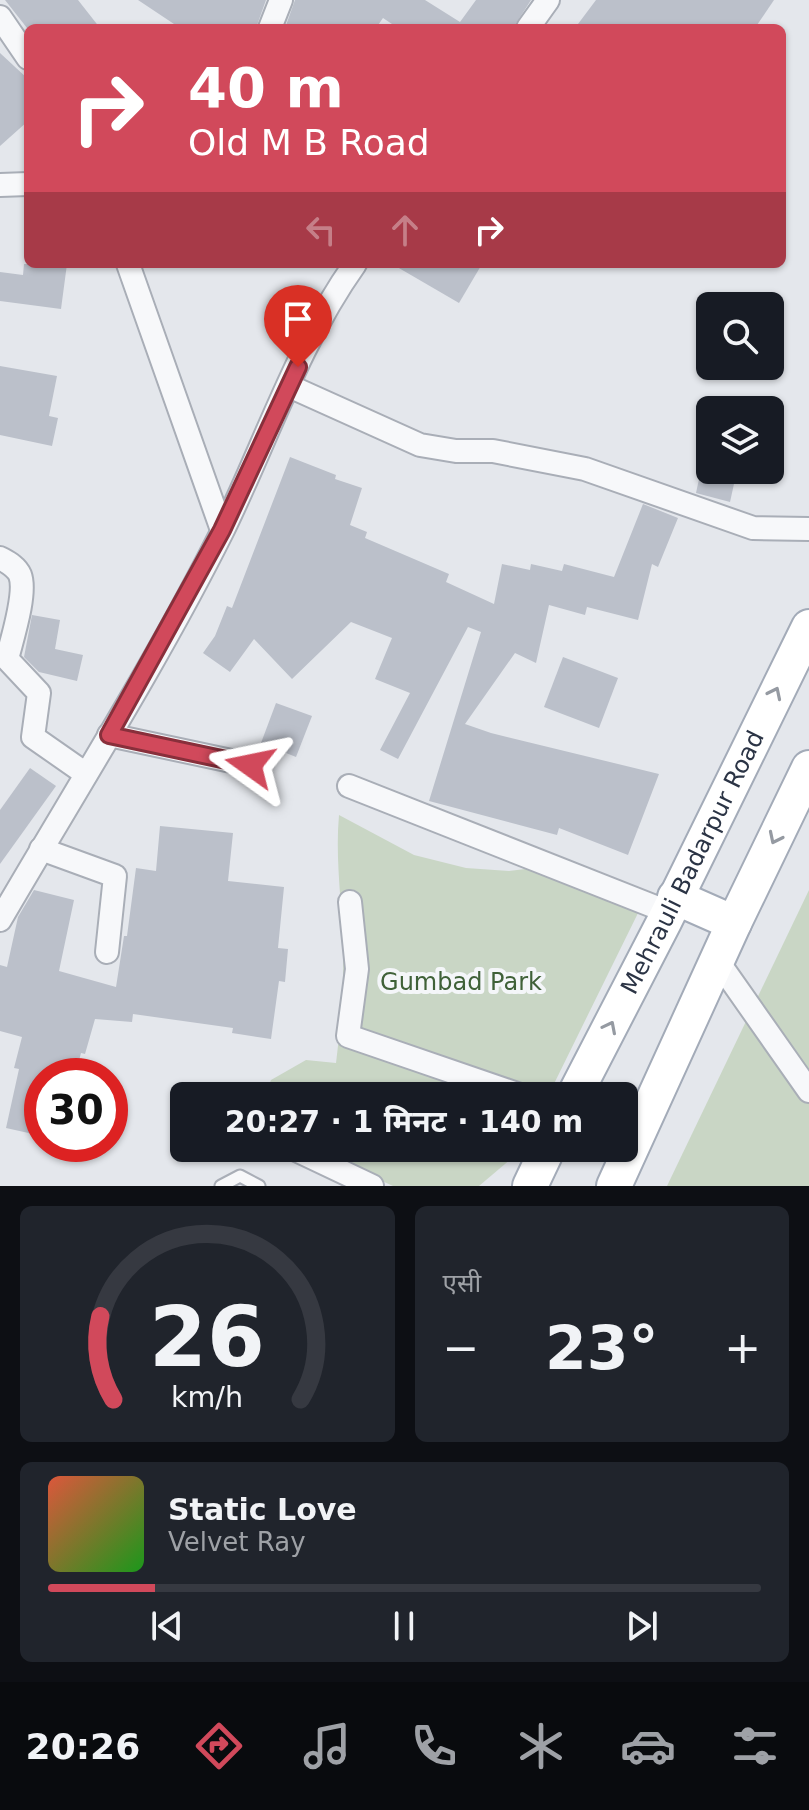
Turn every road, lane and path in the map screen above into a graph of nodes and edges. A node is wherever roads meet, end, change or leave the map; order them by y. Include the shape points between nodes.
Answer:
1 (281, 0) edge
2 (548, 0) edge
3 (0, 17) edge
4 (272, 24) edge
5 (531, 24) edge
6 (24, 52) edge
7 (24, 184) edge
8 (0, 185) edge
9 (129, 268) edge
10 (352, 268) edge
11 (289, 386) junction
12 (809, 529) edge
13 (222, 530) junction
14 (0, 558) edge
15 (809, 627) edge
16 (109, 735) junction
17 (250, 765) dead end
18 (809, 768) edge
19 (86, 774) junction
20 (349, 786) dead end
21 (41, 849) junction
22 (350, 902) dead end
23 (671, 904) junction
24 (0, 920) edge
25 (734, 923) junction
26 (107, 952) dead end
27 (717, 960) junction
28 (482, 1082) edge
29 (581, 1082) edge
30 (809, 1091) edge
31 (321, 1162) edge
32 (541, 1162) edge
33 (221, 1186) edge
34 (259, 1186) edge
35 (372, 1186) edge
36 (530, 1186) edge
37 (614, 1186) edge

1 - 4 street
2 - 5 street
3 - 6 street
7 - 8 street
9 - 13 street
10 - 11 street
11 - 12 street via 420,445 493,451 585,469 753,528
11 - 13 street
13 - 16 street
14 - 19 street via 20,574 7,659 39,693 33,737
23 -> 15 main road, Mehrauli Badarpur Road
16 - 17 street
16 - 19 street
18 -> 25 main road
19 - 21 street
20 - 23 street
21 - 24 street
21 - 26 street via 115,876
22 - 28 street via 357,969 348,1036
23 - 25 main road
29 -> 23 main road, Mehrauli Badarpur Road
25 - 27 main road
27 - 30 street
27 - 37 main road
31 - 35 street
32 - 36 main road
33 - 34 lane via 240,1176

